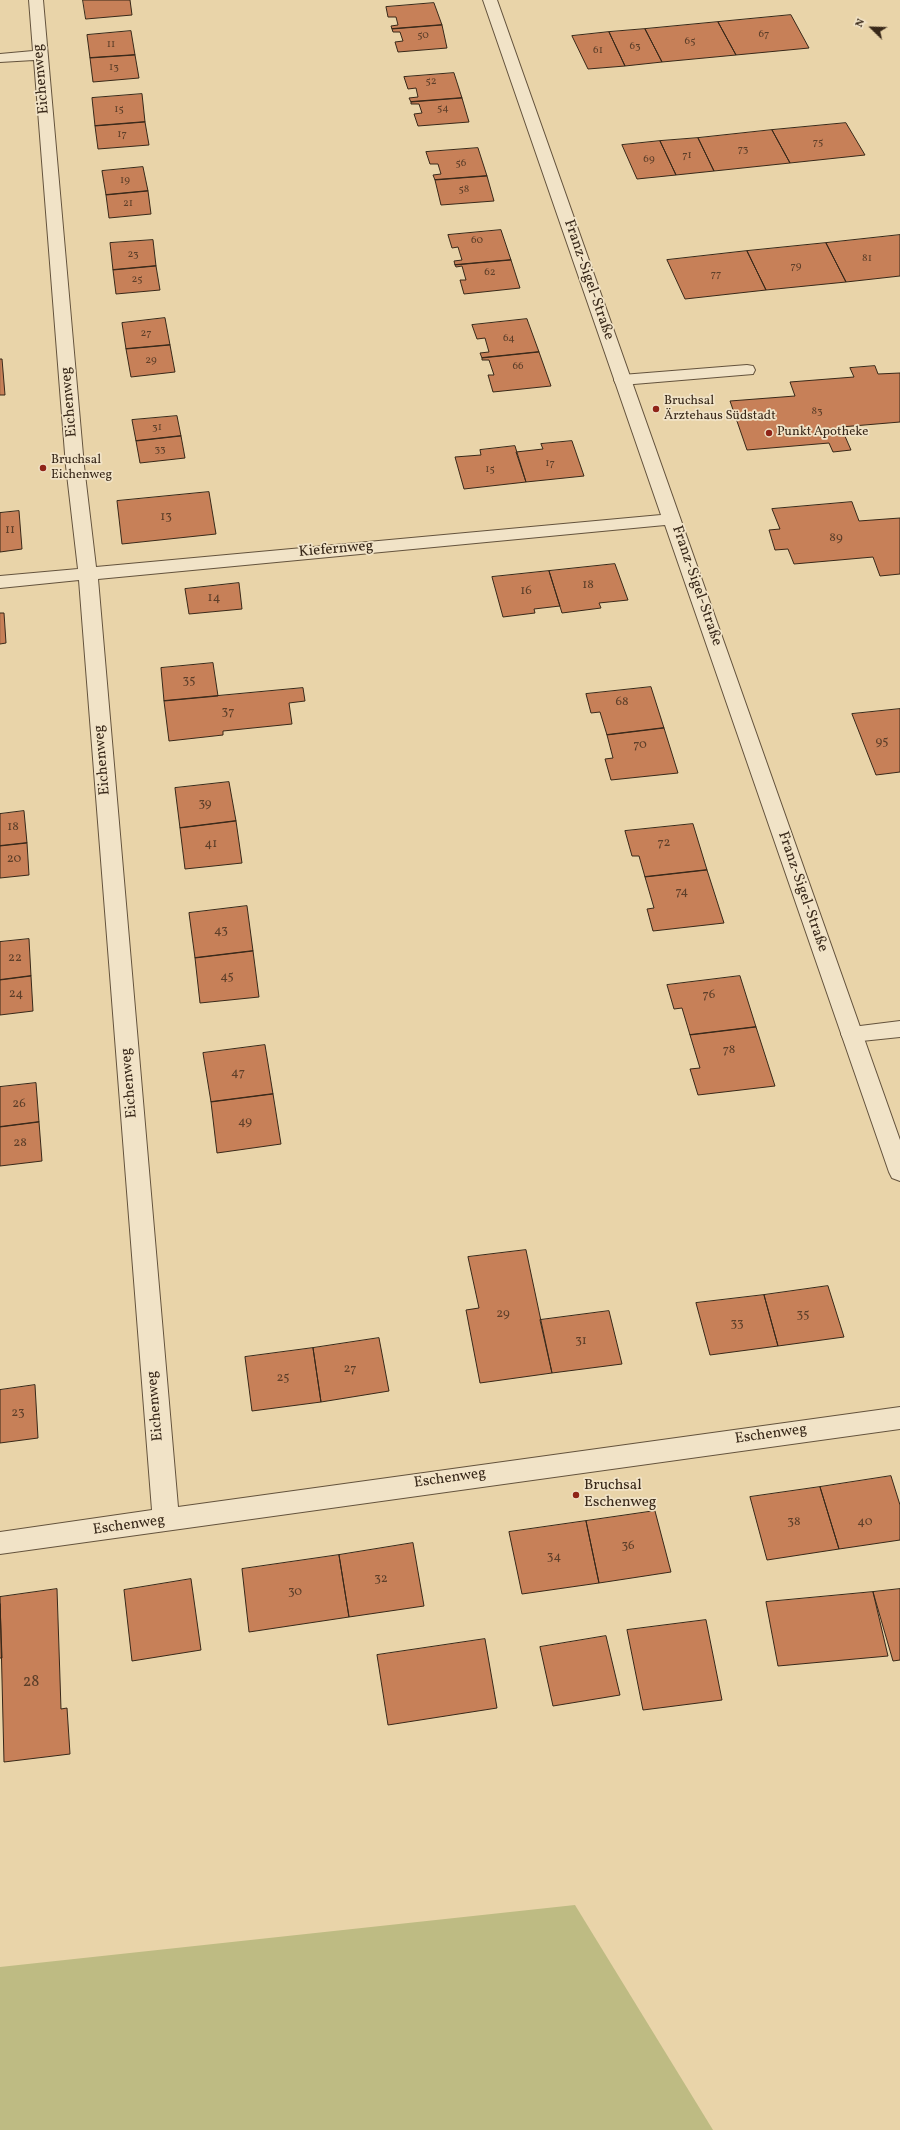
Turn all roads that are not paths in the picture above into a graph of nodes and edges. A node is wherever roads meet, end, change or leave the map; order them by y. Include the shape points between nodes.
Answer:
1 (36, 0) edge
2 (490, 0) edge
3 (40, 55) junction
4 (0, 58) edge
5 (748, 370) dead end
6 (622, 380) junction
7 (673, 519) junction
8 (88, 573) junction
9 (0, 582) edge
10 (900, 1029) edge
11 (852, 1034) junction
12 (900, 1172) edge
13 (900, 1418) edge
14 (166, 1521) junction
15 (0, 1543) edge

1 - 3 street, Eichenweg
2 - 6 street, Franz-Sigel-Straße
3 - 4 street
3 - 8 street, Eichenweg via 75,466
5 - 6 street
6 - 7 street, Franz-Sigel-Straße
7 - 8 street, Kiefernweg
7 - 11 street, Franz-Sigel-Straße
8 - 9 street, Kiefernweg
8 - 14 street, Eichenweg
10 - 11 street
11 - 12 street, Franz-Sigel-Straße
13 - 14 street, Eschenweg
14 - 15 street, Eschenweg

